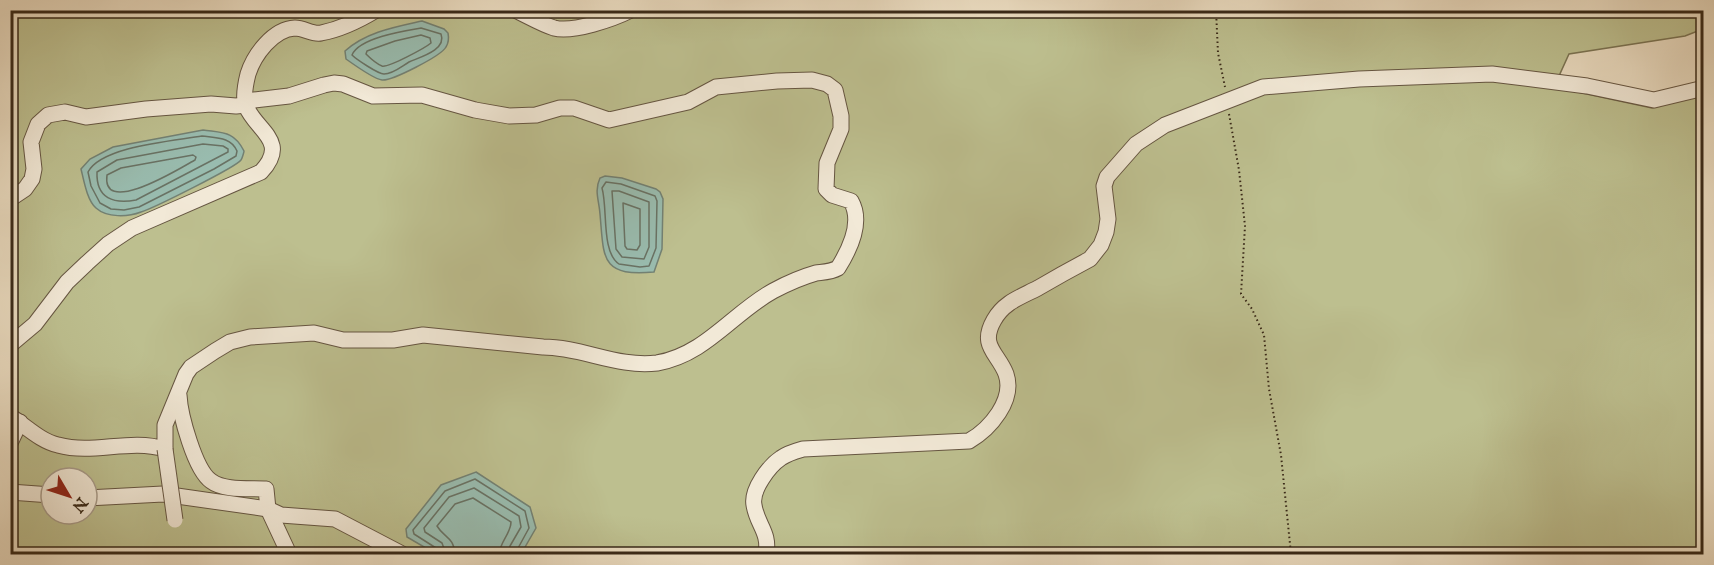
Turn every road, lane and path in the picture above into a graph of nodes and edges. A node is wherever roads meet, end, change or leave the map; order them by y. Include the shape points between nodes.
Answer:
1 (376, 10) edge
2 (515, 10) edge
3 (631, 10) edge
4 (1216, 10) edge
5 (1704, 88) edge
6 (1227, 101) junction
7 (245, 105) junction
8 (10, 199) edge
9 (10, 345) edge
10 (179, 390) junction
11 (15, 419) edge
12 (10, 443) edge
13 (165, 449) junction
14 (10, 492) edge
15 (39, 494) edge
16 (99, 497) edge
17 (268, 509) junction
18 (175, 520) dead end
19 (289, 555) edge
20 (402, 555) edge
21 (766, 555) edge
22 (1291, 555) edge

1 - 7 street via 336,30 318,34 297,28 278,33 248,73
2 - 3 street via 555,28 587,25
4 - 6 path via 1218,54
5 - 6 street via 1654,100 1587,86 1492,74 1263,87
6 - 21 street via 1165,125 1136,144 1104,186 1108,219 1096,252 1002,309 988,338 1005,372 1006,398 985,428 969,441 788,453 778,459 755,489 754,505 767,537
6 - 22 path via 1245,226 1241,294 1264,335
7 - 8 street via 211,101 80,117 65,108 38,124 31,142 32,179
7 - 9 street via 271,144 268,165 261,172 132,228 108,244 67,282 35,324
7 - 10 street via 334,83 374,96 422,95 508,116 574,108 609,120 688,102 716,87 812,80 835,90 841,116 841,129 827,163 826,189 851,201 858,216 839,274 815,273 775,290 686,355 657,363 617,362 563,347 423,335 393,340 343,340 303,333 230,342 191,367
10 - 13 street via 165,425
10 - 17 street via 182,420 210,481 266,489
11 - 12 street
11 - 13 street via 57,445 88,448 149,444
13 - 18 street, bridge
14 - 15 street
16 - 17 street via 163,494
17 - 19 street
17 - 20 street via 281,514 335,519

